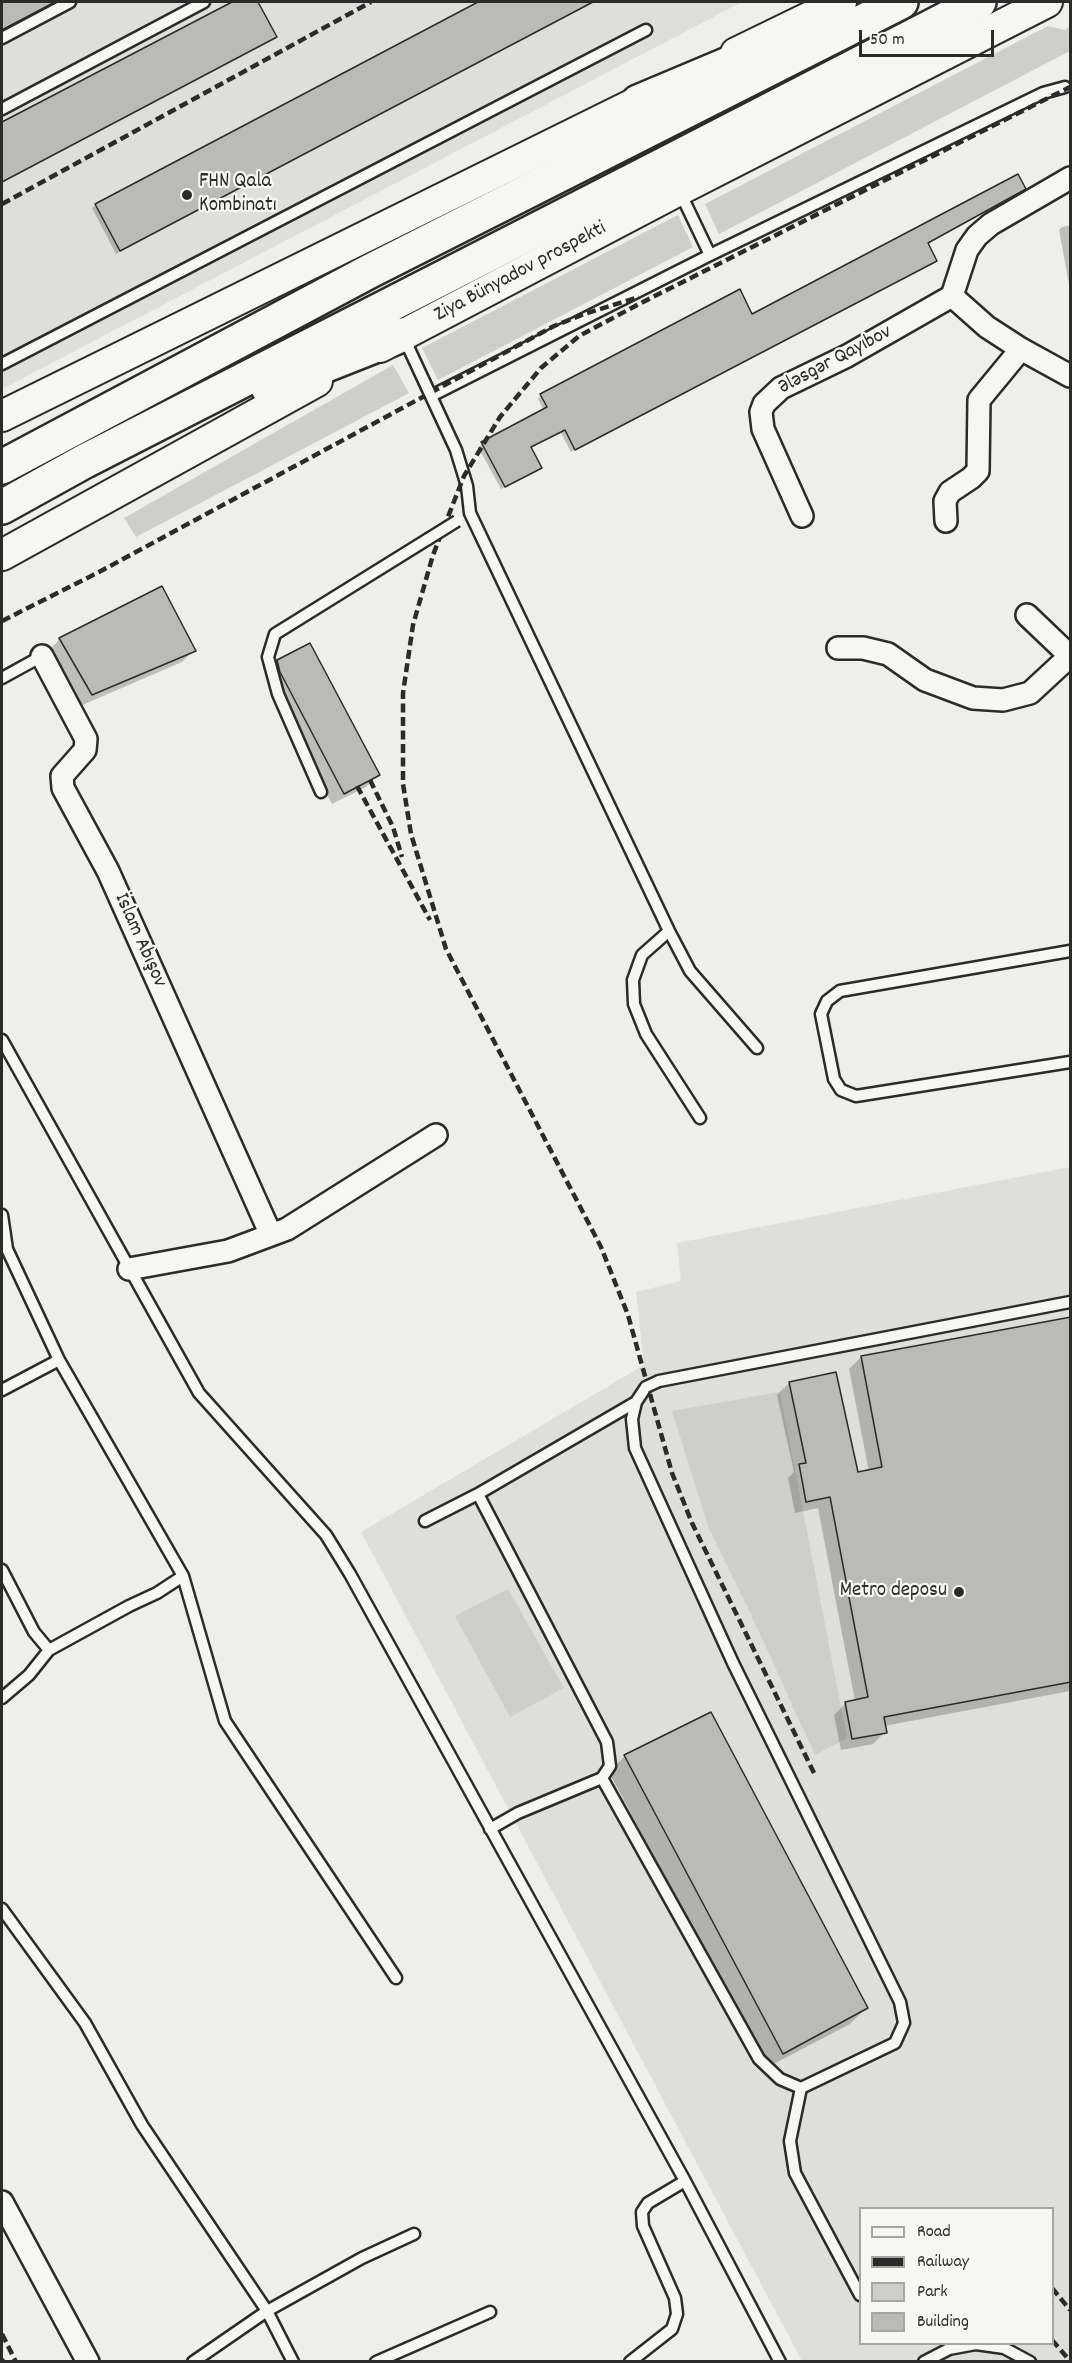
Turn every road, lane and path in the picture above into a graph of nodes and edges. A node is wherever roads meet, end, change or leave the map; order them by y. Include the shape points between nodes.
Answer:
1 (70, 2) edge
2 (204, 2) edge
3 (841, 2) edge
4 (876, 2) edge
5 (901, 2) edge
6 (979, 2) edge
7 (1047, 2) edge
8 (646, 30) dead end
9 (2, 38) edge
10 (1065, 87) dead end
11 (638, 102) junction
12 (2, 109) edge
13 (673, 177) junction
14 (1071, 178) edge
15 (710, 255) junction
16 (370, 271) junction
17 (952, 296) junction
18 (402, 335) junction
19 (1021, 349) junction
20 (2, 364) edge
21 (1071, 376) edge
22 (430, 395) junction
23 (2, 416) edge
24 (85, 460) junction
25 (2, 467) edge
26 (2, 507) edge
27 (470, 513) junction
28 (802, 516) dead end
29 (946, 521) dead end
30 (2, 555) edge
31 (1027, 615) dead end
32 (838, 648) dead end
33 (42, 656) joint
34 (2, 678) edge
35 (321, 792) dead end
36 (669, 931) junction
37 (1071, 951) edge
38 (2, 1040) edge
39 (757, 1048) dead end
40 (1071, 1062) edge
41 (700, 1118) dead end
42 (436, 1135) dead end
43 (2, 1215) edge
44 (271, 1235) junction
45 (129, 1269) junction
46 (1071, 1302) edge
47 (59, 1360) junction
48 (2, 1390) edge
49 (636, 1402) junction
50 (478, 1494) junction
51 (425, 1521) dead end
52 (2, 1570) edge
53 (183, 1576) junction
54 (49, 1650) junction
55 (2, 1698) edge
56 (602, 1778) junction
57 (490, 1829) junction
58 (2, 1909) edge
59 (396, 1978) dead end
60 (801, 2088) junction
61 (685, 2181) junction
62 (2, 2202) edge
63 (414, 2234) dead end
64 (859, 2291) edge
65 (267, 2311) junction
66 (490, 2312) dead end
67 (971, 2345) edge
68 (983, 2345) edge
69 (88, 2361) edge
70 (194, 2361) edge
71 (293, 2361) edge
72 (376, 2361) edge
73 (630, 2361) edge
74 (780, 2361) edge
75 (924, 2361) edge
76 (1030, 2361) edge

1 - 9 lane
2 - 12 lane
3 - 11 main road
4 - 11 main road
5 - 16 main road
6 - 13 main road, Ziya Bünyadov prospekti
7 - 13 main road, Ziya Bünyadov prospekti
8 - 20 lane
10 - 15 lane via 1043,93
11 - 16 main road
11 - 23 main road
13 - 15 lane
13 - 18 main road
13 - 24 main road, Ziya Bünyadov prospekti
14 - 17 street via 977,236 967,250
15 - 22 lane
16 - 25 main road
17 - 19 street via 987,327
17 - 28 street, Ələsgər Qayıbov via 847,356 781,388 764,404 763,429
18 - 22 lane, bridge
18 - 24 main road
18 - 30 main road
19 - 21 street
19 - 29 street via 979,400 978,471 950,492 945,501
22 - 27 lane via 456,450
24 - 26 main road
27 - 35 lane, bridge via 275,634 268,657 278,694
27 - 36 lane
31 - 32 street via 1071,656 1030,693 1004,700 973,698 925,680 888,654
33 - 34 lane
33 - 44 street, İslam Abışov via 86,739 85,750 62,776 63,788 108,871
36 - 39 lane via 695,978
36 - 41 lane via 642,955 633,980 634,1004 646,1034
37 - 40 lane via 840,992 827,1001 821,1014 834,1079 841,1090 856,1096
38 - 45 lane
42 - 44 street via 287,1229
43 - 47 lane via 8,1249
44 - 45 street via 228,1251
45 - 57 lane via 199,1393 326,1535
46 - 49 lane, bridge via 659,1381 646,1387
47 - 48 lane
47 - 53 lane
49 - 50 lane
49 - 60 lane via 632,1419 635,1448 733,1663 900,2002 904,2023 894,2043
50 - 51 lane
50 - 56 lane via 607,1742 610,1766
52 - 54 lane via 34,1632
53 - 54 lane
53 - 59 lane via 225,1721
54 - 55 lane via 29,1675
56 - 57 lane
56 - 60 lane via 759,2059 780,2079
57 - 61 lane
58 - 65 lane via 85,2023 142,2125
60 - 64 lane via 790,2141 795,2173
61 - 73 lane via 648,2203 642,2212 643,2226 675,2298 677,2314 672,2329
61 - 74 lane
62 - 69 street
63 - 65 lane
65 - 70 lane
65 - 71 lane
66 - 72 lane
67 - 75 lane via 949,2349
68 - 76 lane via 1004,2348

